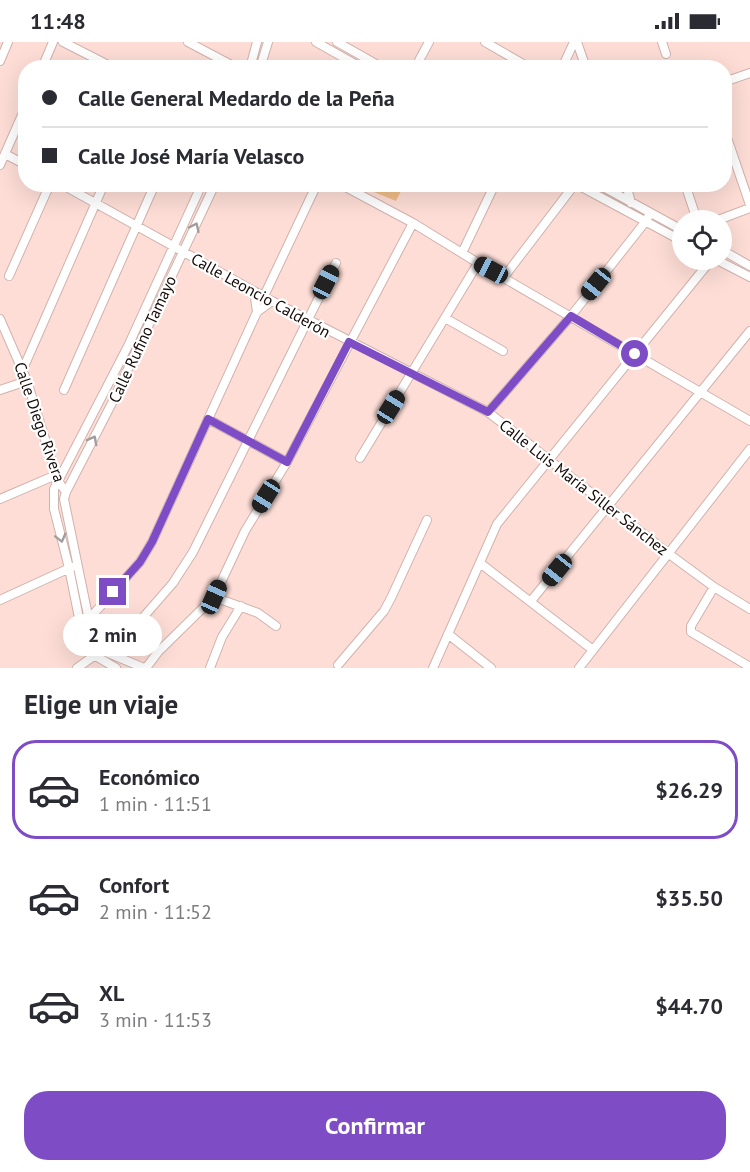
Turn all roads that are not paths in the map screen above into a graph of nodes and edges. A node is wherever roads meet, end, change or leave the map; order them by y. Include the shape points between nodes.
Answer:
1 (8, 42) edge
2 (53, 42) edge
3 (63, 42) edge
4 (188, 42) edge
5 (257, 42) edge
6 (268, 42) edge
7 (316, 42) edge
8 (337, 42) edge
9 (429, 42) edge
10 (485, 42) edge
11 (575, 42) edge
12 (662, 42) edge
13 (666, 54) dead end
14 (45, 60) edge
15 (94, 60) edge
16 (222, 60) edge
17 (252, 60) edge
18 (262, 60) edge
19 (348, 60) edge
20 (369, 60) edge
21 (419, 60) edge
22 (516, 60) edge
23 (566, 60) edge
24 (583, 60) edge
25 (0, 61) edge
26 (750, 73) edge
27 (732, 79) edge
28 (18, 124) edge
29 (732, 153) edge
30 (5, 154) junction
31 (18, 161) edge
32 (0, 165) edge
33 (46, 192) edge
34 (75, 192) edge
35 (100, 192) edge
36 (152, 192) edge
37 (198, 192) edge
38 (210, 192) edge
39 (313, 192) edge
40 (357, 192) edge
41 (491, 192) edge
42 (570, 192) edge
43 (591, 192) edge
44 (613, 192) edge
45 (629, 192) edge
46 (688, 192) edge
47 (632, 202) junction
48 (95, 204) junction
49 (750, 206) edge
50 (694, 210) edge
51 (627, 211) junction
52 (732, 214) edge
53 (648, 217) junction
54 (413, 222) junction
55 (138, 226) junction
56 (672, 226) edge
57 (672, 234) edge
58 (174, 247) junction
59 (183, 252) junction
60 (462, 253) junction
61 (732, 256) edge
62 (336, 263) dead end
63 (478, 263) junction
64 (750, 266) edge
65 (732, 268) edge
66 (703, 270) edge
67 (9, 276) dead end
68 (504, 277) junction
69 (750, 277) edge
70 (254, 291) junction
71 (264, 296) junction
72 (272, 301) junction
73 (257, 312) junction
74 (571, 316) junction
75 (0, 318) edge
76 (445, 318) junction
77 (307, 320) junction
78 (750, 331) edge
79 (349, 342) junction
80 (503, 351) dead end
81 (635, 354) junction
82 (23, 369) junction
83 (412, 374) junction
84 (27, 381) junction
85 (0, 390) edge
86 (64, 390) dead end
87 (701, 392) junction
88 (488, 412) junction
89 (208, 419) junction
90 (750, 420) edge
91 (247, 440) junction
92 (750, 449) edge
93 (360, 458) dead end
94 (549, 459) junction
95 (287, 462) junction
96 (57, 478) junction
97 (66, 492) junction
98 (0, 499) edge
99 (609, 507) junction
100 (427, 520) dead end
101 (669, 554) junction
102 (480, 563) junction
103 (79, 565) junction
104 (69, 568) junction
105 (714, 587) junction
106 (214, 597) junction
107 (0, 600) edge
108 (531, 601) junction
109 (241, 606) junction
110 (750, 609) edge
111 (88, 620) junction
112 (276, 626) dead end
113 (133, 629) dead end
114 (448, 634) junction
115 (593, 650) junction
116 (98, 653) junction
117 (331, 658) dead end
118 (340, 667) edge
119 (750, 667) edge
120 (77, 668) edge
121 (116, 668) edge
122 (145, 668) edge
123 (210, 668) edge
124 (433, 668) edge
125 (492, 668) edge
126 (579, 668) edge

1 - 25 street
2 - 14 street
3 - 15 street
4 - 16 street
5 - 17 street
6 - 18 street
7 - 19 street
8 - 20 street
9 - 21 street
10 - 22 street
11 - 23 street
11 - 24 street
12 - 13 street
26 - 27 street
28 - 30 street
29 - 49 street
30 - 31 street
30 - 32 street
33 - 67 street
34 - 48 street, Calle Leoncio Calderón
35 - 48 street
36 - 55 street
37 - 58 street, Calle Rufino Tamayo
59 -> 38 street, Calle Rufino Tamayo
39 - 71 street
40 - 54 street
41 - 60 street
42 - 68 street
43 - 51 street
44 - 47 street
45 - 47 street
46 - 50 street
47 - 51 street
47 - 53 street
48 - 55 street, Calle Leoncio Calderón
48 - 82 street
49 - 52 street
51 - 53 street
53 - 56 street
53 - 57 street
53 - 74 street
54 - 60 street
54 - 79 street
55 - 58 street, Calle Leoncio Calderón
55 - 86 street
58 - 59 street, Calle Leoncio Calderón
58 - 96 street, Calle Rufino Tamayo via 129,344
59 - 70 street, Calle Leoncio Calderón
97 -> 59 street, Calle Rufino Tamayo
60 - 63 street
61 - 64 street
62 - 77 street
63 - 68 street
63 - 76 street
65 - 69 street
66 - 81 street
68 - 74 street
70 - 71 street, Calle Leoncio Calderón
70 - 73 street
71 - 72 street, Calle Leoncio Calderón
72 - 73 street
72 - 77 street, Calle Leoncio Calderón
73 - 89 street
74 - 81 street
74 - 88 street
75 - 82 street, Calle Diego Rivera
76 - 80 street
76 - 83 street
77 - 79 street, Calle Leoncio Calderón
77 - 91 street
78 - 87 street
79 - 83 street, Calle Luis María Siller Sánchez
79 - 95 street
81 - 87 street
81 - 94 street
82 - 84 street, Calle Diego Rivera
83 - 88 street, Calle Luis María Siller Sánchez
83 - 93 street
84 - 85 street
84 - 96 street, Calle Diego Rivera
87 - 90 street
87 - 99 street
88 - 94 street, Calle Luis María Siller Sánchez
89 - 91 street
89 - 111 street via 152,542 140,562
91 - 95 street
91 - 113 street via 182,569
92 - 101 street
94 - 99 street, Calle Luis María Siller Sánchez
94 - 102 street via 497,524
95 - 106 street via 245,531
96 - 97 street, Calle Diego Rivera
96 - 98 street
96 -> 104 street via 54,509
97 - 103 street via 65,508
99 - 101 street, Calle Luis María Siller Sánchez
99 - 108 street
100 - 118 street via 388,605
101 - 105 street, Calle Luis María Siller Sánchez
101 - 115 street
102 - 108 street
102 - 114 street
103 - 104 street
103 - 111 street
104 - 107 street
104 - 116 street via 82,638
105 - 110 street, Calle Luis María Siller Sánchez
105 - 119 street via 690,632
106 - 109 street
106 - 122 street
108 - 115 street
109 - 112 street
109 - 123 street via 222,637
111 - 116 street
114 - 124 street
114 - 125 street
115 - 126 street
116 - 120 street
116 - 121 street
116 - 122 street
117 - 118 street

